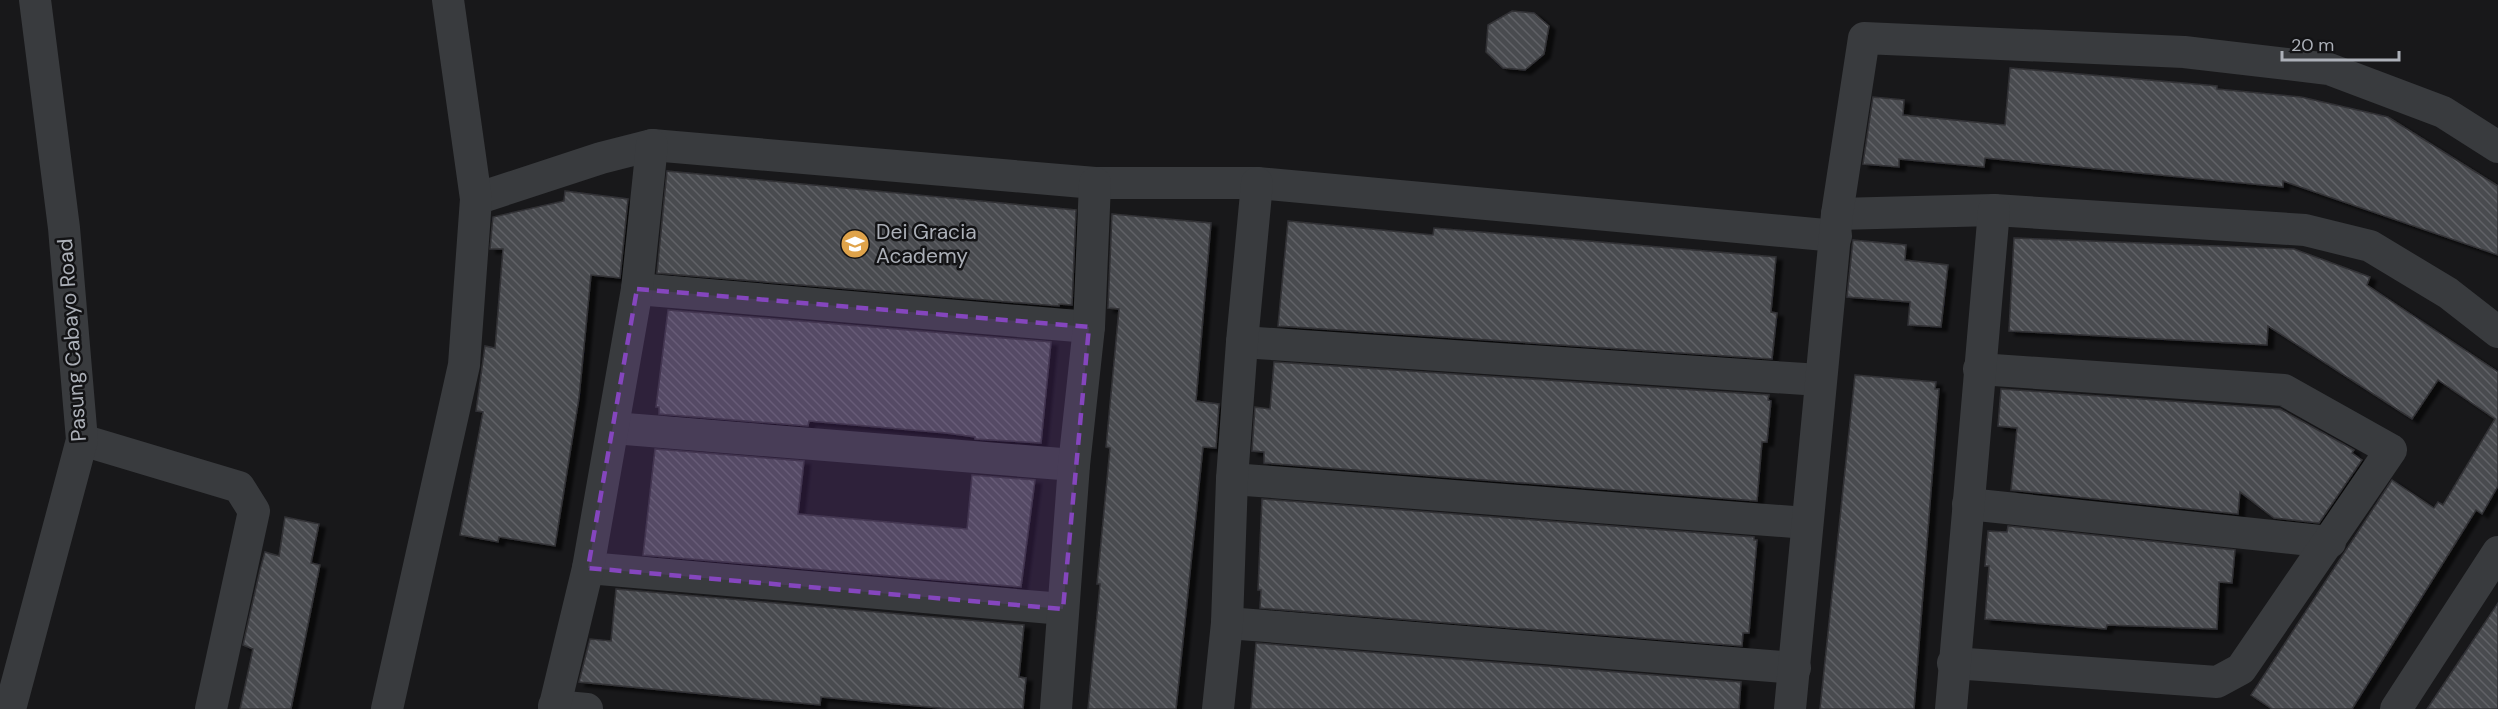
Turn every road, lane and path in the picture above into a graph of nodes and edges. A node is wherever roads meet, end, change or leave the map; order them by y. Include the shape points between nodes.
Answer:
1 (35, 0) edge
2 (448, 0) edge
3 (652, 145) junction
4 (2498, 147) edge
5 (1095, 183) junction
6 (1257, 183) junction
7 (476, 199) junction
8 (1994, 210) junction
9 (1837, 225) junction
10 (637, 289) junction
11 (1089, 327) junction
12 (2498, 332) edge
13 (1242, 342) junction
14 (1979, 369) junction
15 (1820, 380) junction
16 (613, 428) junction
17 (82, 440) junction
18 (1074, 465) junction
19 (1232, 479) junction
20 (1968, 504) junction
21 (1807, 523) junction
22 (2330, 542) junction
23 (2498, 552) edge
24 (588, 568) junction
25 (1062, 609) junction
26 (1227, 623) junction
27 (1953, 663) junction
28 (1795, 668) junction
29 (554, 708) edge
30 (10, 709) edge
31 (210, 709) edge
32 (387, 709) edge
33 (587, 709) edge
34 (1056, 709) edge
35 (1218, 709) edge
36 (1790, 709) edge
37 (1951, 709) edge
38 (2396, 709) edge

1 - 17 street, Pasung Cabayo Road via 64,228
2 - 7 street
3 - 5 street
3 - 7 street
3 - 10 street
4 - 9 street via 2443,112 2330,69 2184,52 1863,38
5 - 6 street
5 - 11 street
6 - 9 street
6 - 13 street
7 - 32 street via 464,364
8 - 9 street
8 - 12 street via 2306,230 2370,246 2448,293
8 - 14 street
9 - 15 street
10 - 11 street
10 - 16 street
11 - 18 street
13 - 15 street
13 - 19 street
14 - 20 street
14 - 22 street via 2284,390 2391,450
15 - 21 street
16 - 18 street
16 - 24 street
17 - 30 street, Pasung Cabayo Road
17 - 31 street via 239,486 254,511
18 - 25 street
19 - 21 street
19 - 26 street
20 - 22 street
20 - 27 street
21 - 28 street
22 - 27 street via 2241,669 2217,682
23 - 38 street
24 - 25 street
24 - 29 street
25 - 34 street
26 - 28 street
26 - 35 street
27 - 37 street
28 - 36 street
29 - 33 street

